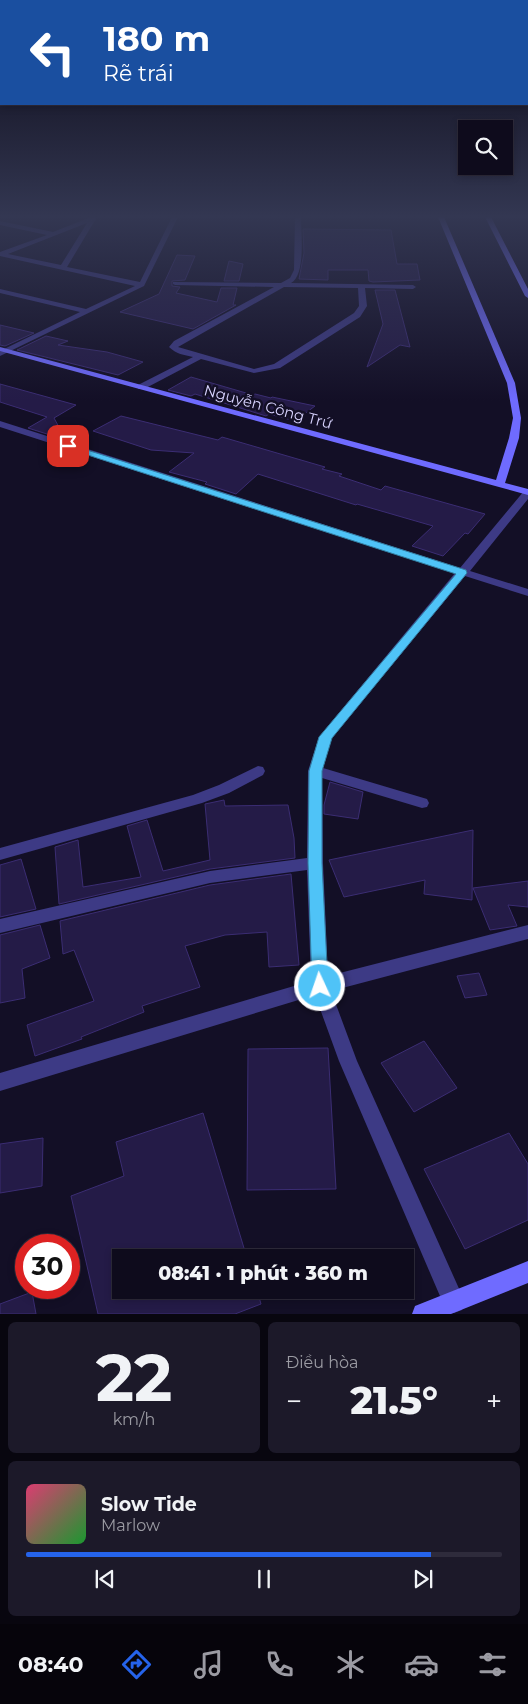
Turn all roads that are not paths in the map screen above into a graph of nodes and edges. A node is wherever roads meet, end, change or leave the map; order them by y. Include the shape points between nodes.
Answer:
1 (111, 278) edge
2 (145, 278) edge
3 (292, 278) edge
4 (467, 278) edge
5 (519, 278) edge
6 (175, 283) dead end
7 (142, 285) junction
8 (284, 285) junction
9 (361, 286) junction
10 (413, 287) dead end
11 (0, 292) edge
12 (528, 296) edge
13 (88, 312) junction
14 (2, 351) edge
15 (199, 357) junction
16 (141, 387) junction
17 (0, 424) edge
18 (499, 485) junction
19 (528, 492) edge
20 (462, 573) junction
21 (528, 593) edge
22 (258, 771) dead end
23 (316, 771) junction
24 (422, 803) dead end
25 (0, 854) edge
26 (315, 863) junction
27 (0, 926) edge
28 (528, 932) edge
29 (320, 986) junction
30 (0, 1082) edge
31 (528, 1272) edge
32 (454, 1302) junction
33 (423, 1314) edge

1 - 7 street
2 - 7 street
3 - 8 street
4 - 18 street via 511,383 517,418
5 - 12 street
6 - 8 street
7 - 13 street
8 - 9 street
8 - 15 street via 173,347
9 - 10 street
9 - 15 street via 363,306 357,315 277,366 254,371
11 - 13 street
13 - 14 street
14 - 16 street, Nguyễn Công Trứ
15 - 16 street
16 - 18 street, Nguyễn Công Trứ
17 - 20 street
18 - 19 street, Nguyễn Công Trứ
19 - 20 street
20 - 21 street
20 - 23 street via 326,737
22 - 25 street via 197,799
23 - 24 street
23 - 26 street
26 - 27 street via 210,877
26 - 29 street
28 - 29 street
29 - 30 street
29 - 32 street via 352,1070
31 - 32 street
32 - 33 street

